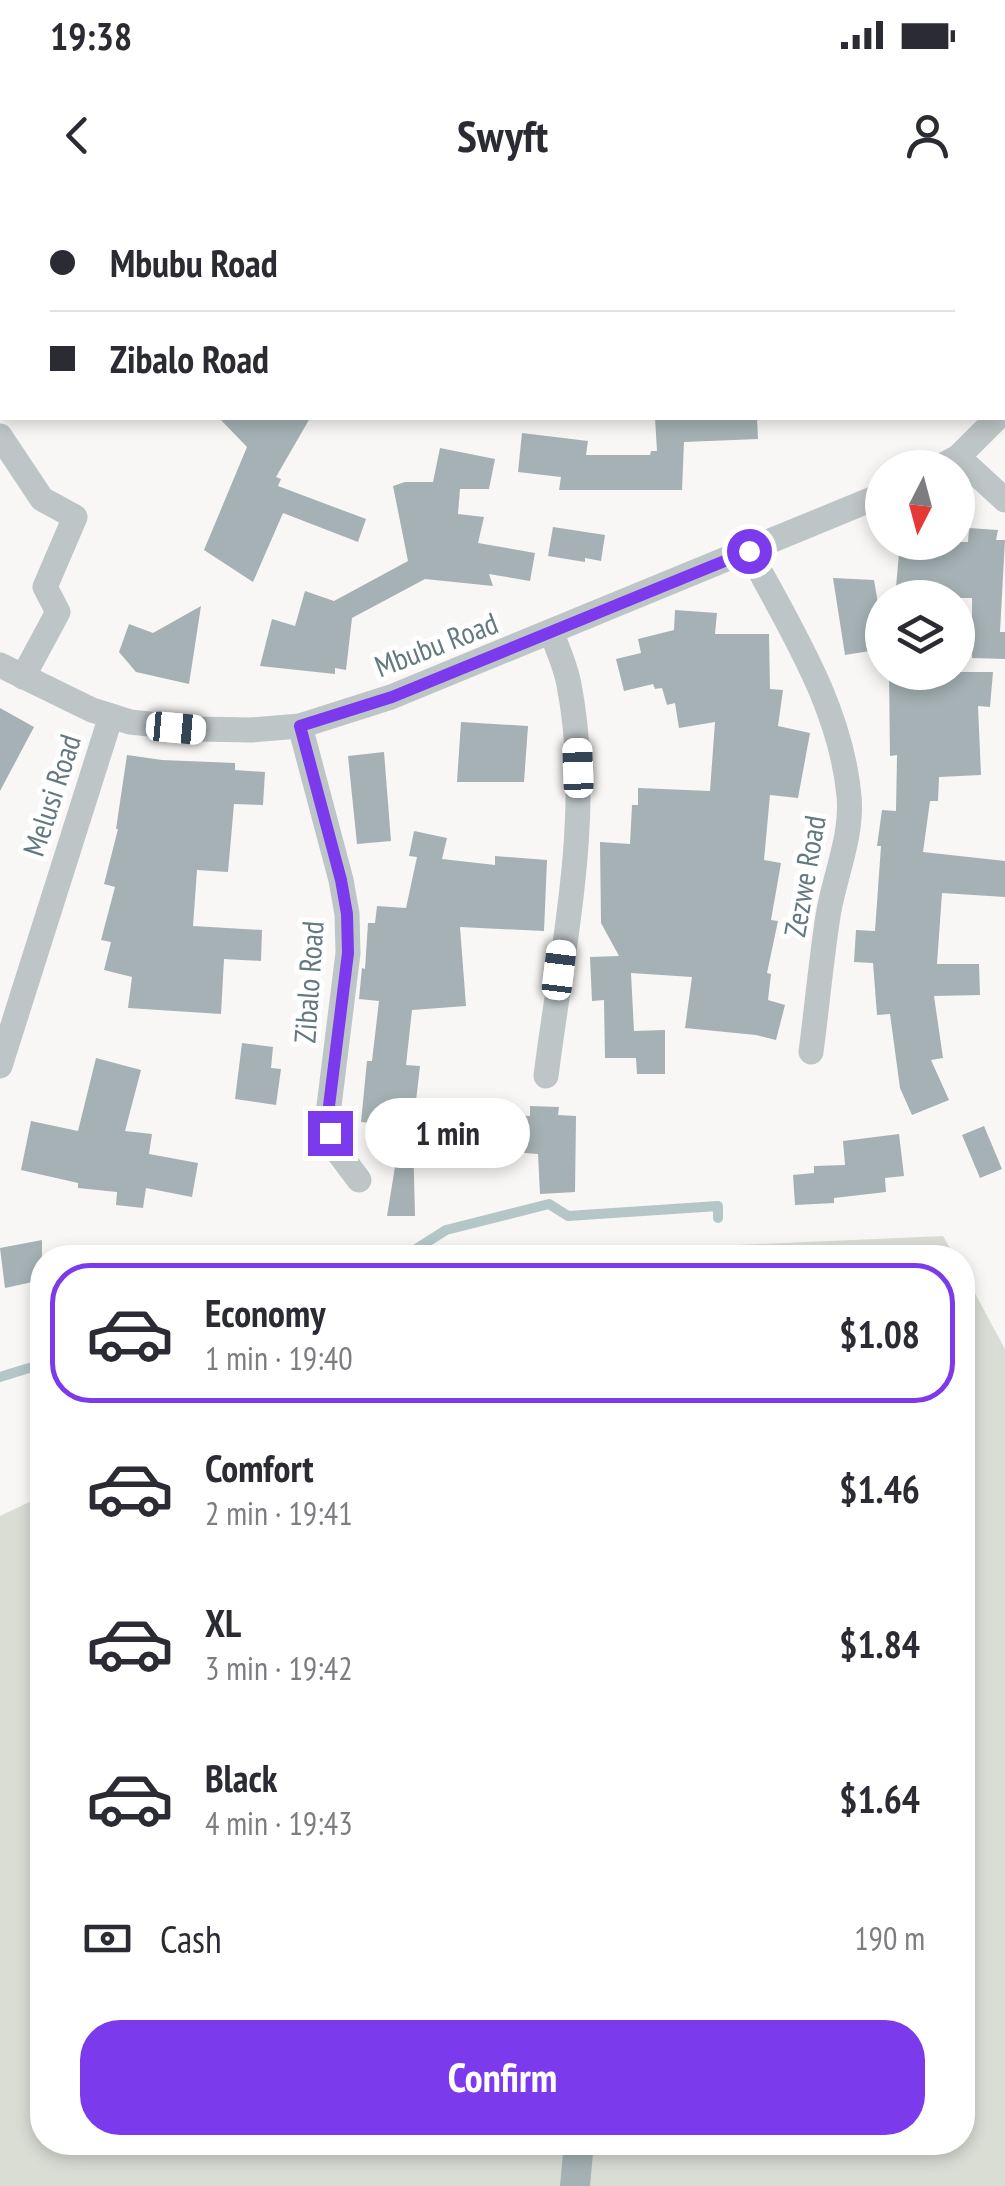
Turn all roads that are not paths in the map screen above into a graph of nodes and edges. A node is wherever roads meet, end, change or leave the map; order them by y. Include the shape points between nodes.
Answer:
1 (995, 420) edge
2 (0, 436) edge
3 (961, 450) edge
4 (975, 480) edge
5 (1005, 500) edge
6 (865, 502) edge
7 (749, 551) junction
8 (552, 634) junction
9 (11, 671) edge
10 (111, 716) junction
11 (300, 726) junction
12 (811, 1052) dead end
13 (0, 1066) edge
14 (546, 1076) dead end
15 (358, 1180) dead end

1 - 3 street
2 - 9 street via 42,498 75,516 45,587 58,612
4 - 5 street
6 - 7 street, Mbubu Road
7 - 8 street, Mbubu Road
7 - 12 street, Zezwe Road via 834,724 850,799
8 - 11 street, Mbubu Road
8 - 14 street via 569,681 579,792
9 - 10 street, Mbubu Road
10 - 11 street, Mbubu Road via 197,729
10 - 13 street, Melusi Road
11 - 15 street, Zibalo Road via 347,914 328,1114 334,1148

